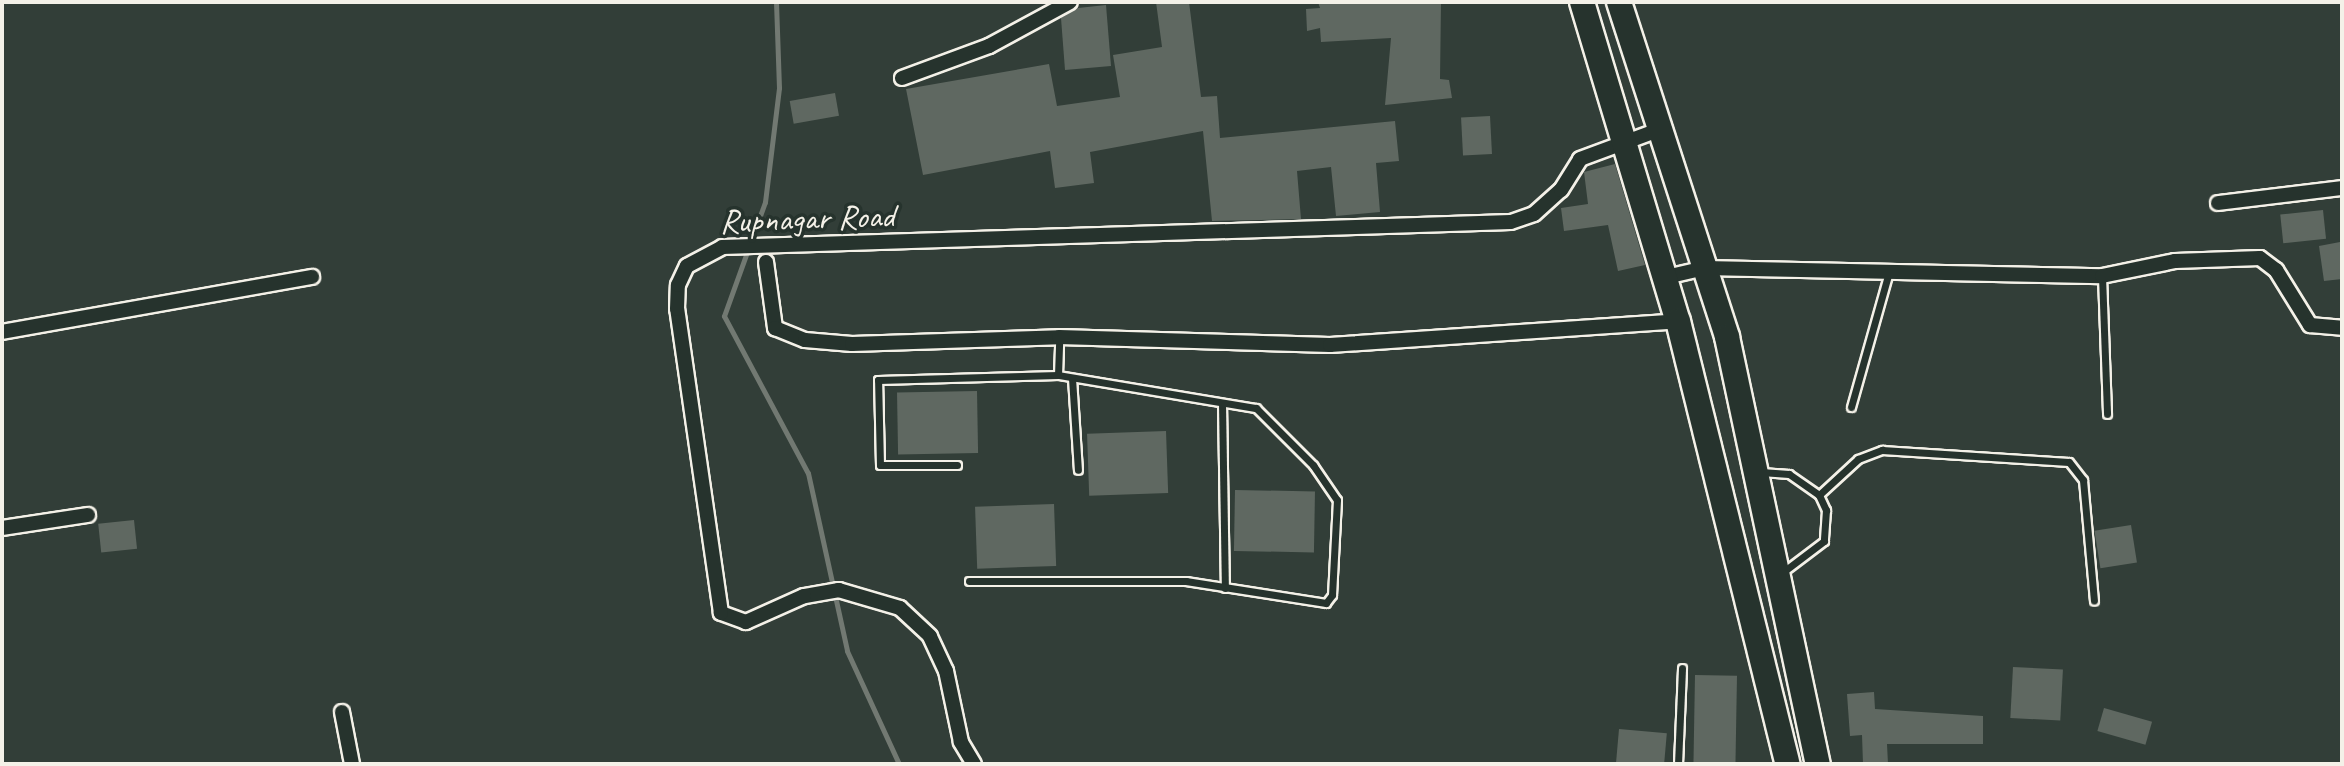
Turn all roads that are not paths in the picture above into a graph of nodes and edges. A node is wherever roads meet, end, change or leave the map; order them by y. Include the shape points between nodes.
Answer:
1 (1070, 2) edge
2 (1582, 2) edge
3 (1619, 2) edge
4 (902, 78) dead end
5 (1664, 128) junction
6 (1623, 141) junction
7 (2342, 188) edge
8 (2218, 203) dead end
9 (766, 262) dead end
10 (1704, 268) junction
11 (1889, 272) junction
12 (2102, 276) junction
13 (312, 277) dead end
14 (1666, 277) junction
15 (1678, 321) junction
16 (2342, 328) edge
17 (2, 332) edge
18 (1059, 337) junction
19 (1058, 375) junction
20 (1072, 378) junction
21 (1222, 403) junction
22 (1851, 407) dead end
23 (2107, 414) dead end
24 (957, 465) dead end
25 (1078, 470) dead end
26 (1754, 473) junction
27 (1819, 495) junction
28 (88, 515) dead end
29 (2, 528) edge
30 (1787, 569) dead end
31 (969, 581) dead end
32 (1225, 588) junction
33 (2094, 600) dead end
34 (1682, 668) dead end
35 (342, 712) dead end
36 (1787, 762) edge
37 (352, 764) edge
38 (974, 764) edge
39 (1678, 764) edge
40 (1818, 764) edge

1 - 4 street via 989,46
2 - 6 main road
3 - 5 main road
5 - 6 street, Rupnagar Road
5 - 10 main road
6 - 14 main road
6 - 38 street, Rupnagar Road via 1580,159 1561,190 1534,214 1511,222 762,246 702,253 678,285 721,613 746,622 839,590 900,608 930,636 946,671 961,742
7 - 8 street
9 - 18 street via 775,328 805,340
10 - 11 street
10 - 14 street
10 - 26 main road via 1727,337
11 - 12 street
11 - 22 lane
12 - 16 street via 2175,261 2260,258 2276,270 2310,325
12 - 23 lane
13 - 17 street
14 - 15 main road
15 - 18 street via 1330,345
15 - 36 main road
18 - 19 lane
19 - 20 lane
19 - 24 lane via 878,380 880,465
20 - 21 lane
20 - 25 lane
21 - 32 lane
21 - 32 lane via 1256,408 1313,465 1337,500 1326,603
26 - 27 lane via 1789,474
26 - 40 main road
27 - 30 lane via 1826,510 1824,541
27 - 33 lane via 1858,459 1882,450 2069,462 2083,480
28 - 29 street
31 - 32 lane via 1186,581
34 - 39 lane
35 - 37 street

